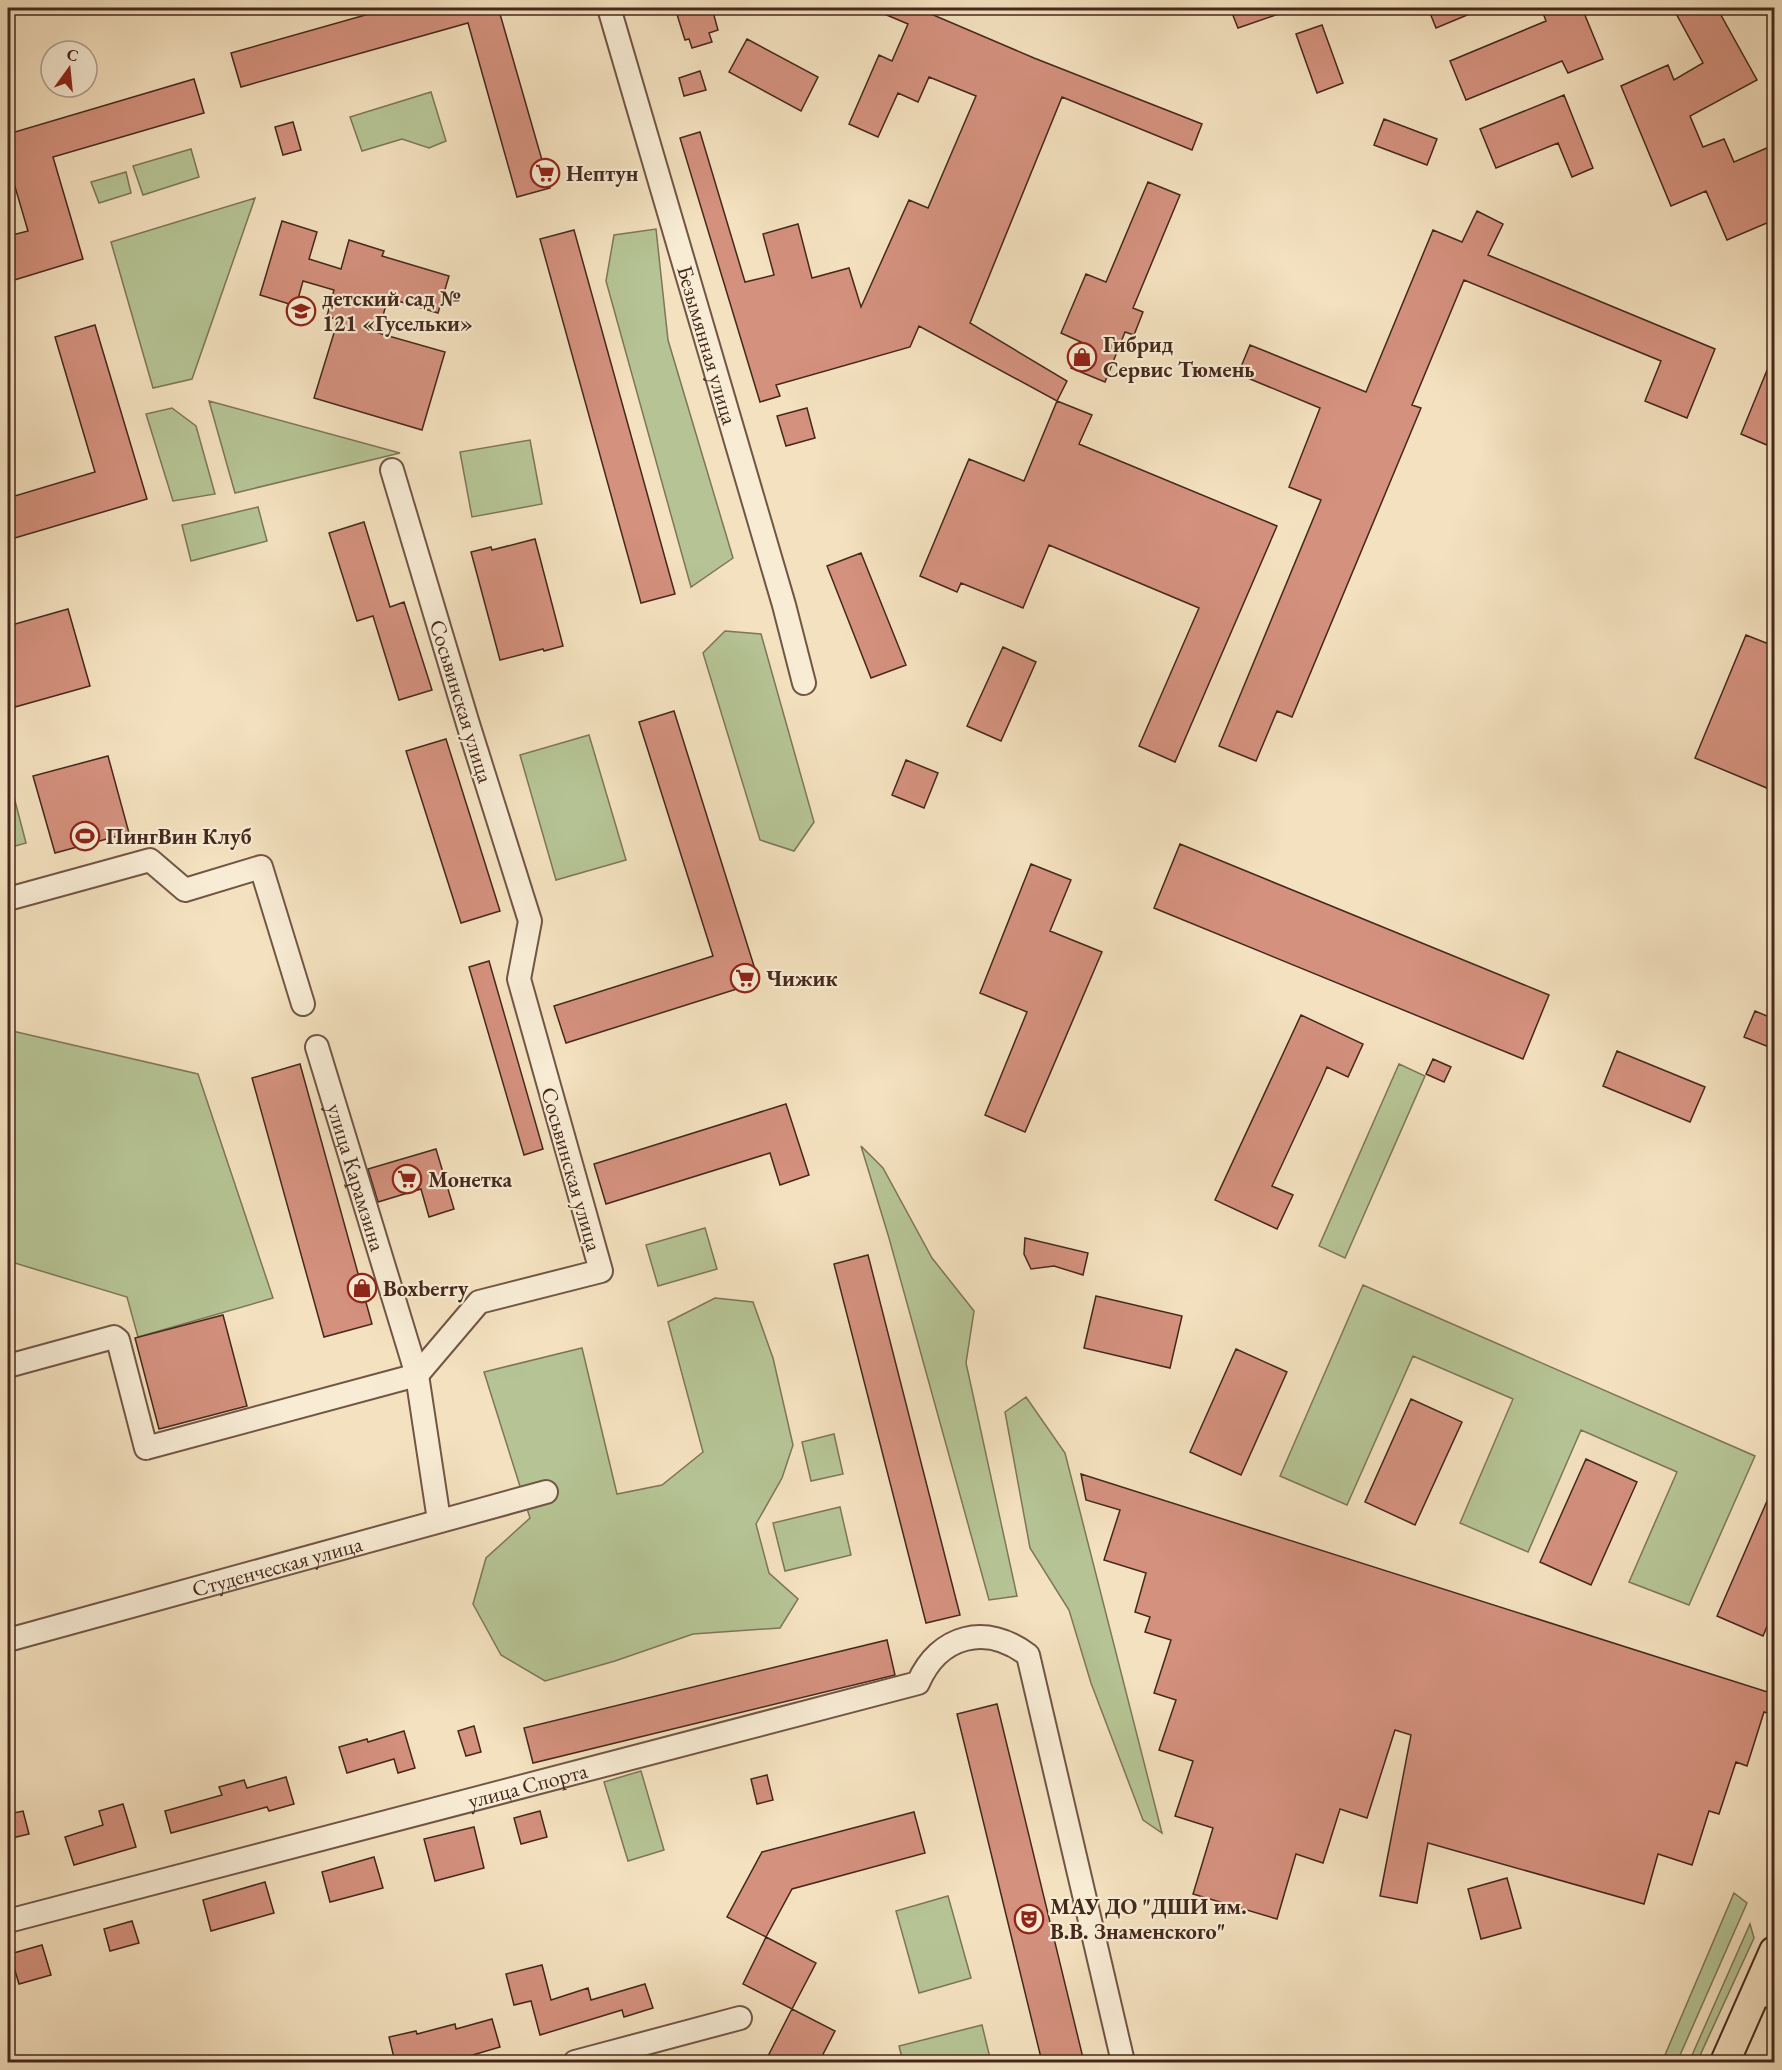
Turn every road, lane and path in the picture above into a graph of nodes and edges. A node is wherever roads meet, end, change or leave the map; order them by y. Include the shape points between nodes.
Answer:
1 (609, 8) edge
2 (392, 470) dead end
3 (804, 683) dead end
4 (8, 899) edge
5 (303, 1004) dead end
6 (317, 1047) dead end
7 (8, 1366) edge
8 (417, 1375) junction
9 (546, 1491) dead end
10 (439, 1520) junction
11 (8, 1640) edge
12 (8, 1921) edge
13 (1774, 1951) edge
14 (1766, 1994) edge
15 (740, 2018) dead end
16 (575, 2062) edge
17 (1123, 2062) edge
18 (1725, 2062) edge

1 - 3 street, Безымянная улица
2 - 8 street, Сосьвинская улица via 530,921 519,979 601,1272 478,1302
4 - 5 street via 150,860 185,890 261,867
6 - 8 street, улица Карамзина
7 - 8 street via 114,1337 147,1448
8 - 10 street, улица Карамзина
9 - 10 street, Студенческая улица
10 - 11 street, Студенческая улица
12 - 17 street, улица Спорта via 918,1683 931,1660 952,1643 965,1638 992,1637 1028,1655
13 - 14 main road
14 - 18 main road
15 - 16 street

